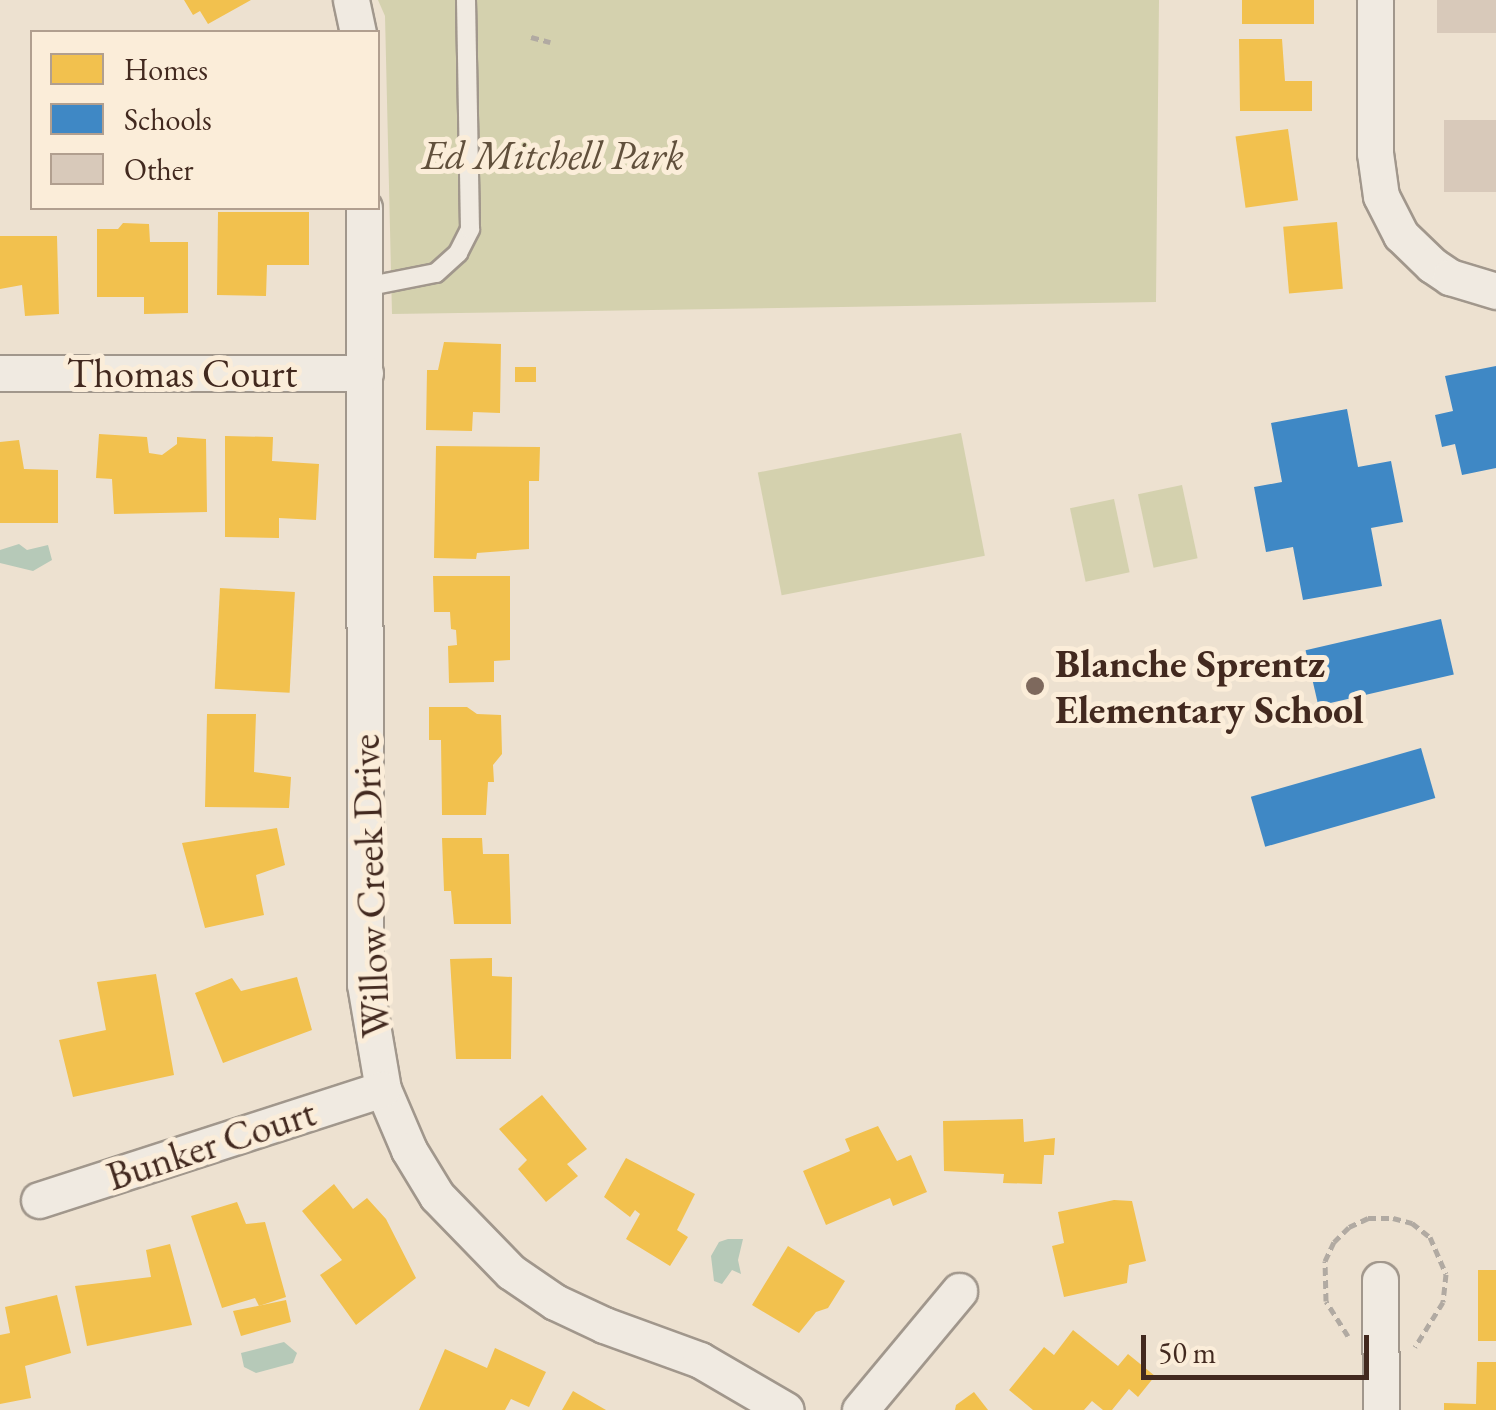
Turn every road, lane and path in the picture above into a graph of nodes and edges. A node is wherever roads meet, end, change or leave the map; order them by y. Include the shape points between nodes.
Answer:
1 (351, 0) edge
2 (466, 0) edge
3 (1375, 0) edge
4 (358, 30) edge
5 (530, 37) dead end
6 (550, 42) dead end
7 (364, 210) edge
8 (364, 287) junction
9 (1496, 291) edge
10 (0, 373) edge
11 (365, 374) junction
12 (383, 1089) junction
13 (39, 1200) dead end
14 (1380, 1280) dead end
15 (960, 1291) dead end
16 (786, 1410) edge
17 (860, 1410) edge
18 (1381, 1410) edge

1 - 4 street
2 - 8 lane via 470,229 458,253 436,272
3 - 9 street via 1375,153 1385,206 1432,266
5 - 6 path
7 - 8 street, Willow Creek Drive
8 - 11 street, Willow Creek Drive
10 - 11 street, Thomas Court
11 - 12 street, Willow Creek Drive via 364,984
12 - 13 street, Bunker Court
12 - 16 street, Willow Creek Drive via 437,1196 511,1272 555,1302 700,1360
14 - 18 street
15 - 17 street

